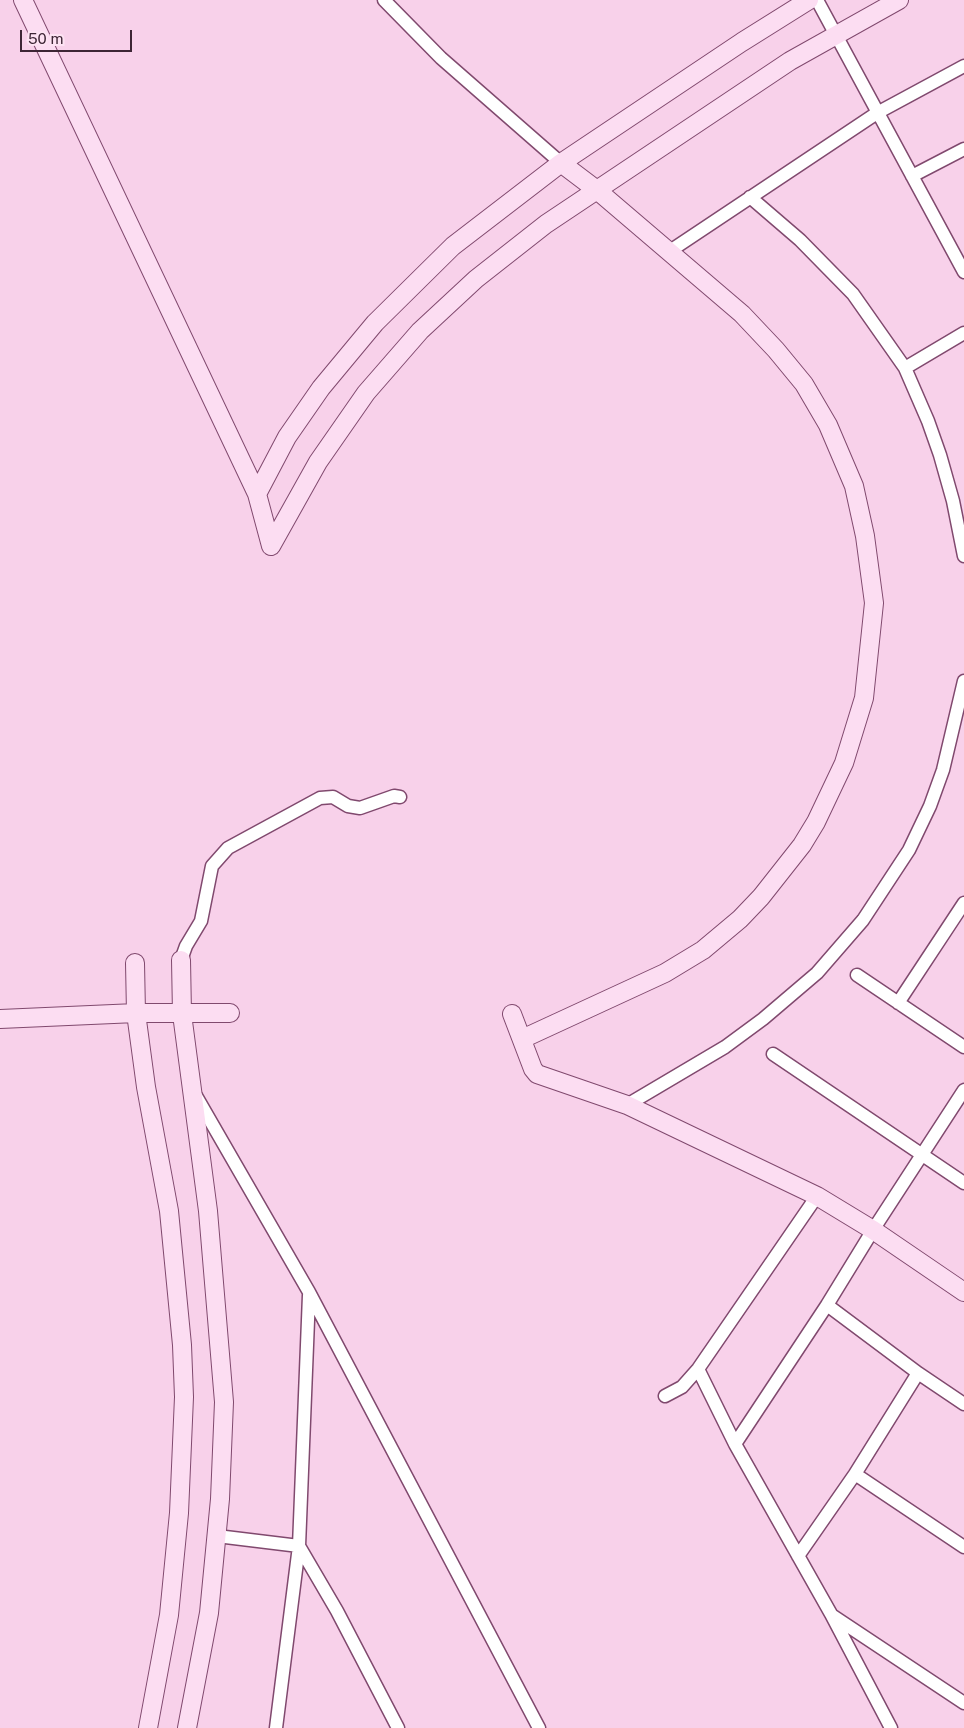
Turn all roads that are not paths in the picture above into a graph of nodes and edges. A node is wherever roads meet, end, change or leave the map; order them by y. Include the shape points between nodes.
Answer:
1 (23, 0) edge
2 (384, 0) edge
3 (810, 0) edge
4 (816, 0) edge
5 (899, 0) edge
6 (835, 36) junction
7 (964, 66) edge
8 (877, 113) junction
9 (964, 149) edge
10 (561, 163) junction
11 (912, 176) junction
12 (598, 190) junction
13 (750, 197) junction
14 (670, 251) junction
15 (964, 272) edge
16 (964, 333) edge
17 (905, 368) junction
18 (257, 494) junction
19 (964, 556) edge
20 (964, 680) edge
21 (400, 797) dead end
22 (964, 903) edge
23 (181, 960) joint
24 (135, 963) dead end
25 (857, 976) dead end
26 (898, 1003) junction
27 (136, 1013) junction
28 (230, 1013) dead end
29 (182, 1014) junction
30 (512, 1014) dead end
31 (0, 1018) edge
32 (522, 1039) junction
33 (964, 1047) edge
34 (773, 1054) dead end
35 (191, 1087) junction
36 (964, 1090) edge
37 (627, 1105) junction
38 (922, 1155) junction
39 (964, 1183) edge
40 (817, 1196) junction
41 (873, 1230) junction
42 (309, 1292) junction
43 (964, 1292) edge
44 (827, 1306) junction
45 (698, 1369) junction
46 (918, 1373) junction
47 (665, 1396) dead end
48 (964, 1404) edge
49 (735, 1444) junction
50 (855, 1474) junction
51 (217, 1536) junction
52 (299, 1546) junction
53 (964, 1547) edge
54 (798, 1556) junction
55 (831, 1614) junction
56 (964, 1703) edge
57 (148, 1728) edge
58 (187, 1728) edge
59 (276, 1728) edge
60 (398, 1728) edge
61 (539, 1728) edge
62 (891, 1728) edge

1 - 18 main road
2 - 10 street via 441,58
3 - 10 main road
4 - 6 street
5 - 6 main road
6 - 8 street
6 - 12 main road via 790,61
7 - 8 street
8 - 11 street
8 - 13 street
9 - 11 street
10 - 12 main road
10 - 18 main road via 453,246 375,323 302,414
11 - 15 street
12 - 14 main road
12 - 18 main road via 546,224 476,279 399,353 366,392 318,462 271,546
13 - 14 street
13 - 17 street via 800,240 847,288
14 - 32 main road via 742,314 794,370 820,410 846,464 860,510 874,603 864,698 844,763 816,822 752,908 703,950 665,973
16 - 17 street
17 - 19 street via 940,455
20 - 37 street via 944,770 930,806 909,850 863,920 817,973 763,1019 724,1047
21 - 23 street via 394,796 360,808 348,806 333,797 320,798 228,848 212,866 203,914
22 - 26 street
23 - 29 main road
24 - 27 main road
25 - 26 street
26 - 33 street
27 - 29 main road
27 - 31 main road
27 - 57 main road via 169,1210 184,1397 170,1616
28 - 29 main road
29 - 35 main road
30 - 32 main road
32 - 37 main road via 537,1074
34 - 38 street
35 - 42 street
35 - 51 main road via 208,1211 224,1394
36 - 38 street
37 - 40 main road
38 - 39 street
38 - 41 street
40 - 41 main road
40 - 45 street
41 - 43 main road
41 - 44 street
42 - 52 street
42 - 61 street
44 - 46 street
44 - 49 street
45 - 47 street via 682,1387
45 - 49 street
46 - 48 street
46 - 50 street
49 - 54 street
50 - 53 street
50 - 54 street
51 - 52 street
51 - 58 main road via 209,1613
52 - 59 street
52 - 60 street
54 - 55 street
55 - 56 street
55 - 62 street

